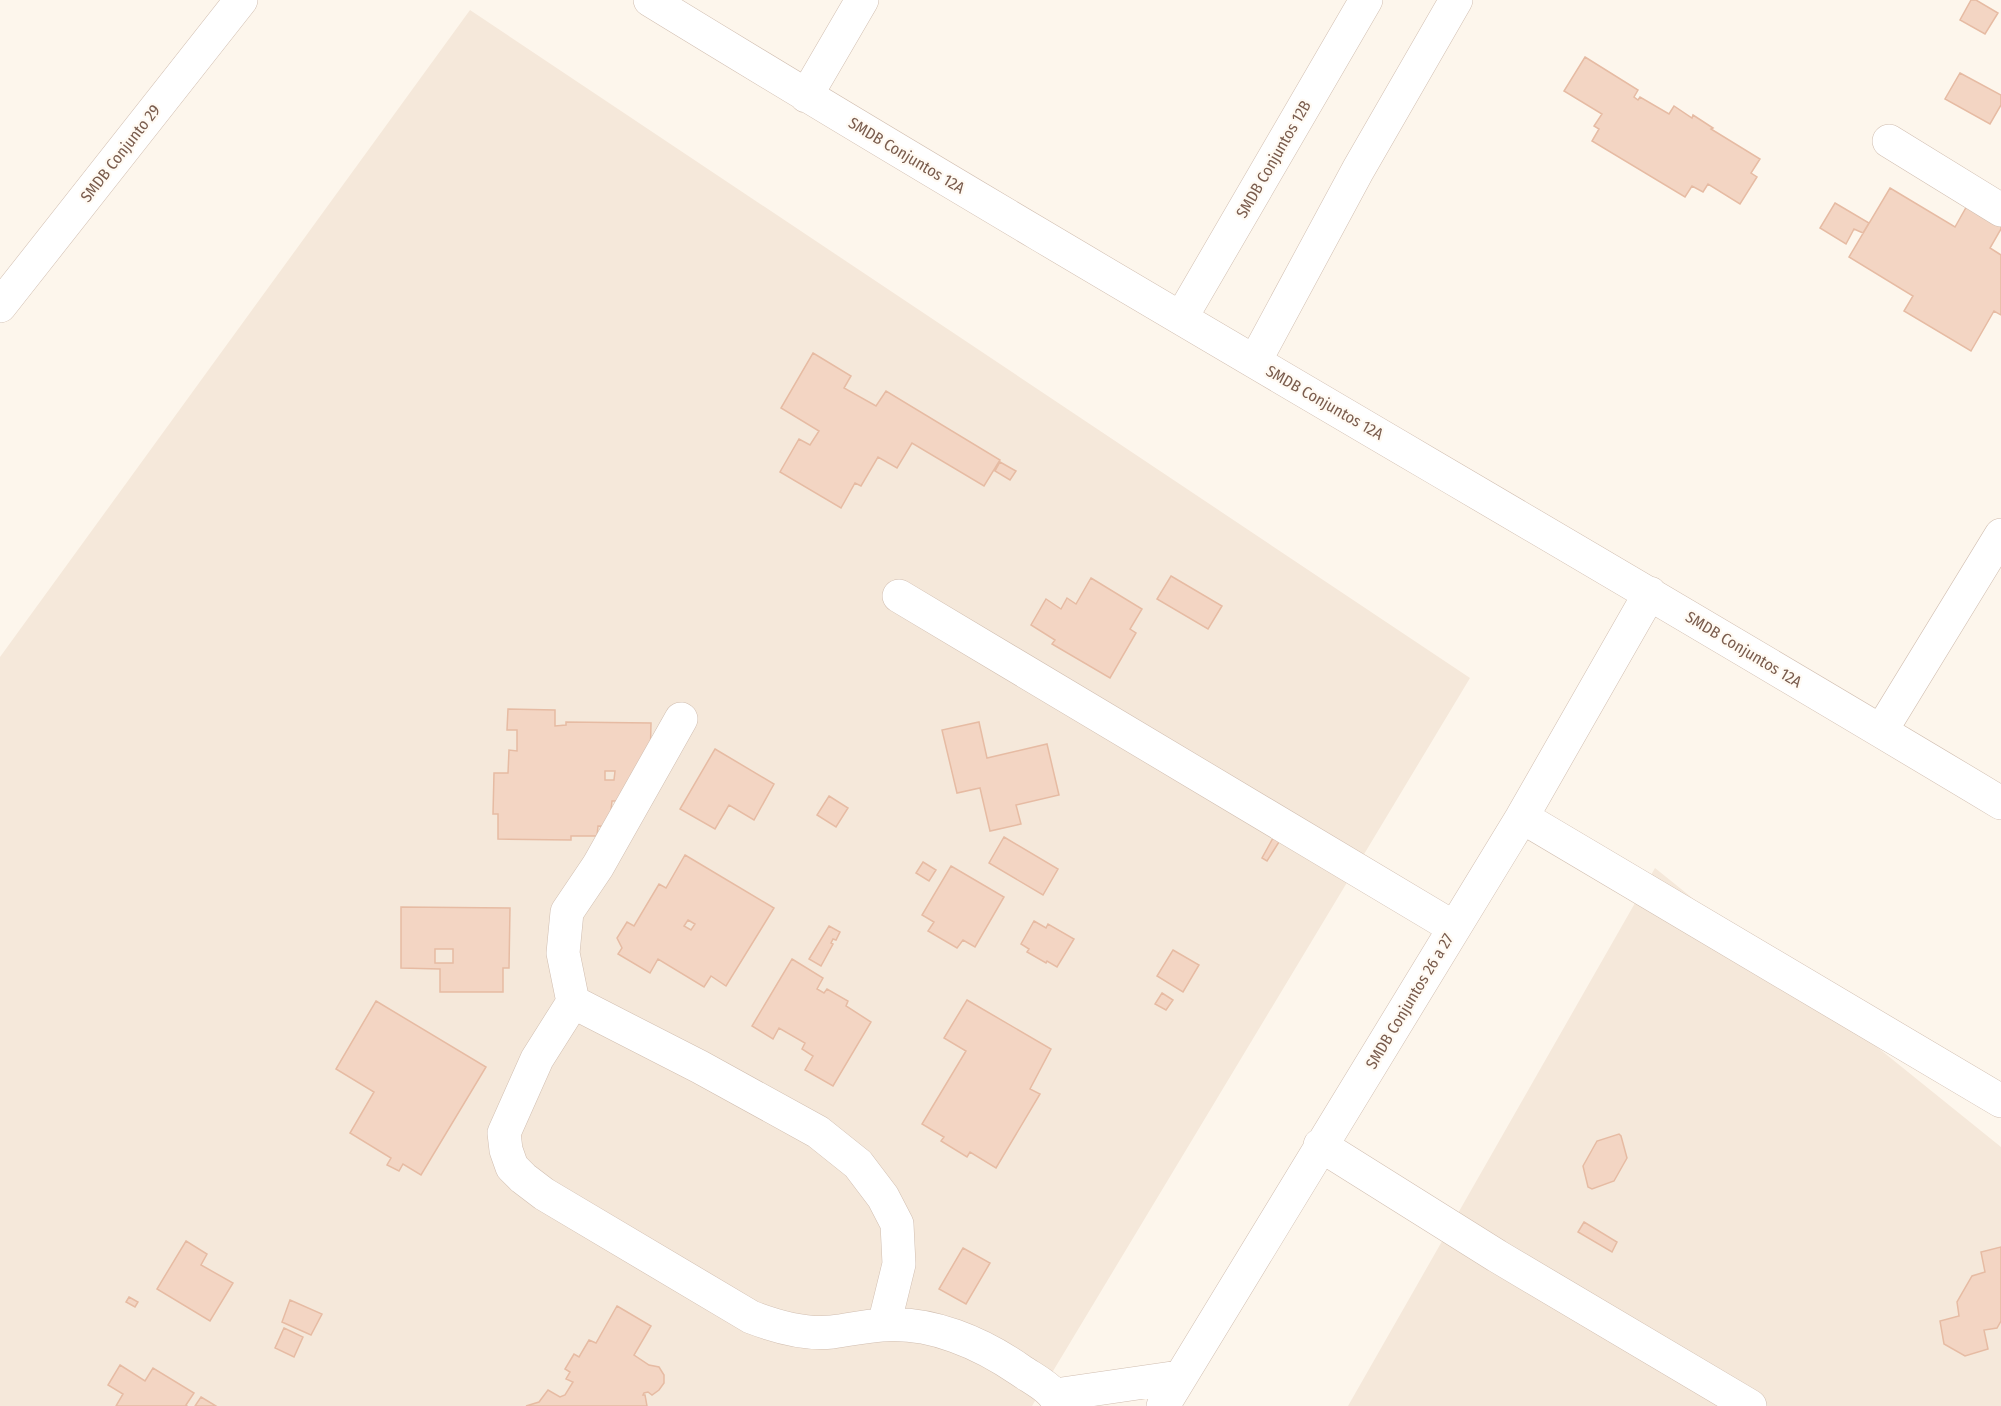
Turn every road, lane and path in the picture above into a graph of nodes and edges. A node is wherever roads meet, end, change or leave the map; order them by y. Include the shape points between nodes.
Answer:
1 (241, 0) edge
2 (650, 0) edge
3 (862, 0) edge
4 (1366, 0) edge
5 (1456, 0) edge
6 (806, 96) junction
7 (1889, 141) dead end
8 (2001, 210) edge
9 (0, 306) edge
10 (1181, 318) junction
11 (1256, 361) junction
12 (2001, 534) edge
13 (1650, 593) junction
14 (899, 597) dead end
15 (681, 719) dead end
16 (1881, 730) junction
17 (2001, 803) edge
18 (1522, 817) junction
19 (1453, 927) junction
20 (573, 1002) junction
21 (2001, 1101) edge
22 (1320, 1145) junction
23 (884, 1324) junction
24 (1179, 1377) junction
25 (1058, 1400) edge
26 (1162, 1406) edge
27 (1750, 1406) edge

1 - 9 street, SMDB Conjunto 29
2 - 6 street, SMDB Conjuntos 12A
3 - 6 street
4 - 10 street, SMDB Conjuntos 12B
5 - 11 street via 1358,170
6 - 10 street, SMDB Conjuntos 12A
7 - 8 street
10 - 11 street, SMDB Conjuntos 12A
11 - 13 street, SMDB Conjuntos 12A
12 - 16 street
13 - 16 street, SMDB Conjuntos 12A
13 - 18 street, SMDB Conjuntos 26 a 27
14 - 19 street
15 - 20 street via 598,866 567,912 563,953
16 - 17 street, SMDB Conjuntos 12A
18 - 19 street, SMDB Conjuntos 26 a 27
18 - 21 street
19 - 22 street, SMDB Conjuntos 26 a 27
20 - 23 street via 818,1132 858,1164 884,1197 897,1224 899,1264
20 - 23 street via 537,1059 504,1133 512,1167 554,1200 751,1317 781,1328 829,1332
22 - 24 street, SMDB Conjuntos 26 a 27
22 - 27 street via 1497,1256
23 - 25 street via 956,1335 1004,1359
24 - 25 street
24 - 26 street, SMDB Conjuntos 26 a 27

